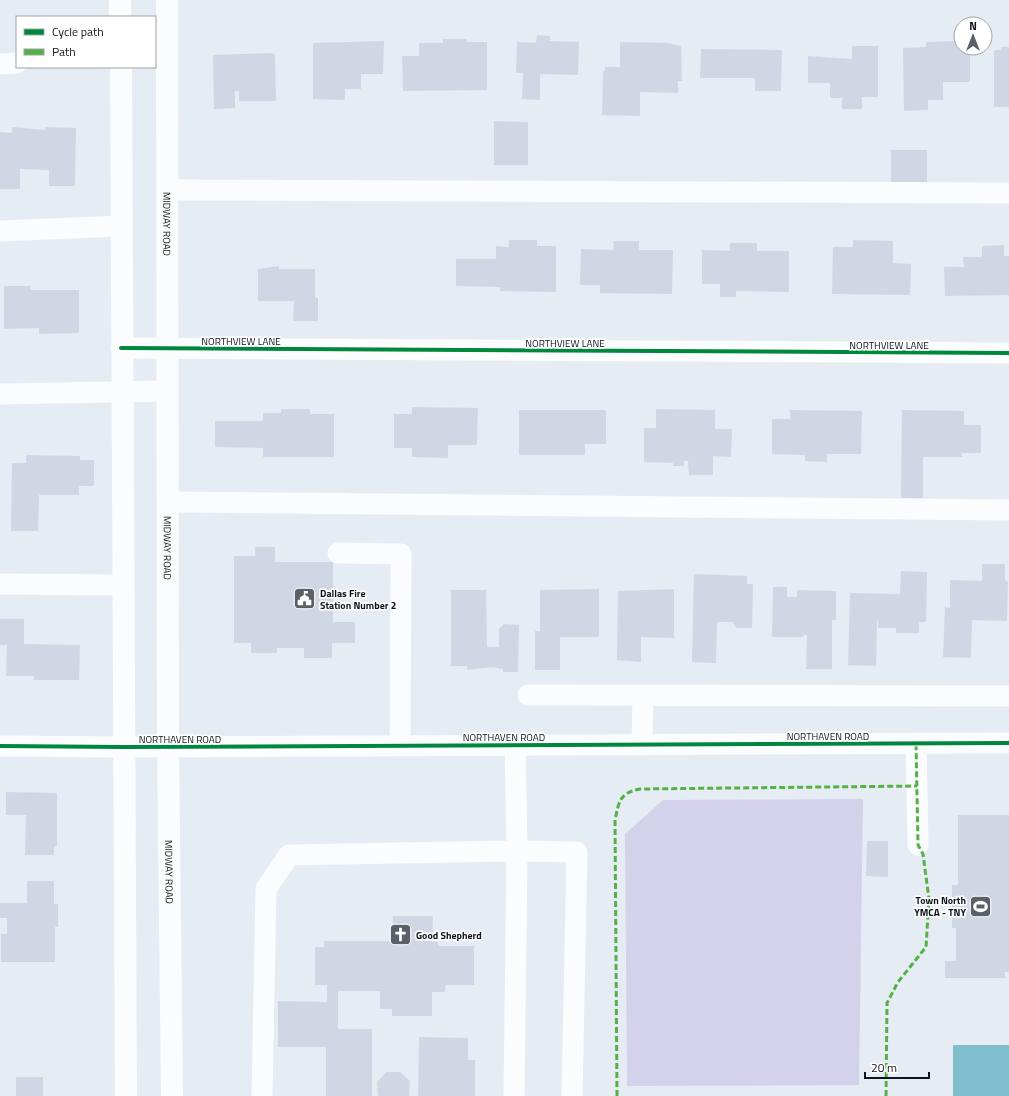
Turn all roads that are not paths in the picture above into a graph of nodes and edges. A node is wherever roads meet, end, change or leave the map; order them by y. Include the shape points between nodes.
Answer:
1 (120, 0) edge
2 (167, 0) edge
3 (120, 16) edge
4 (161, 60) edge
5 (16, 63) edge
6 (0, 64) edge
7 (120, 68) edge
8 (168, 190) junction
9 (1009, 193) edge
10 (121, 226) junction
11 (0, 231) edge
12 (121, 348) junction
13 (168, 349) junction
14 (1009, 353) edge
15 (121, 391) junction
16 (168, 391) junction
17 (0, 394) edge
18 (168, 502) junction
19 (1009, 510) edge
20 (338, 553) dead end
21 (0, 584) edge
22 (122, 585) junction
23 (528, 694) dead end
24 (643, 695) junction
25 (1009, 696) edge
26 (1009, 743) edge
27 (916, 744) junction
28 (515, 745) junction
29 (642, 745) junction
30 (0, 746) edge
31 (400, 746) junction
32 (123, 747) junction
33 (168, 747) junction
34 (918, 845) dead end
35 (517, 851) junction
36 (126, 1096) edge
37 (172, 1096) edge
38 (262, 1096) edge
39 (514, 1096) edge
40 (572, 1096) edge

1 - 3 main road
2 - 4 main road, MIDWAY ROAD
4 - 8 main road, MIDWAY ROAD
5 - 6 street
7 - 10 main road
8 - 9 street
8 - 13 main road, MIDWAY ROAD
10 - 11 street
10 - 12 main road
12 - 13 street, NORTHVIEW LANE
12 - 15 main road
13 - 14 street, NORTHVIEW LANE
13 - 16 main road, MIDWAY ROAD
15 - 16 street
15 - 17 street
15 - 22 main road
16 - 18 main road, MIDWAY ROAD
18 - 19 street
18 - 33 main road, MIDWAY ROAD
20 - 31 street via 401,554
21 - 22 street
22 - 32 main road
23 - 24 street
24 - 25 street
24 - 29 street
26 - 27 street, NORTHAVEN ROAD
27 - 29 street, NORTHAVEN ROAD
27 - 34 street
28 - 29 street, NORTHAVEN ROAD
28 - 31 street, NORTHAVEN ROAD
28 - 35 street
30 - 32 street, NORTHAVEN ROAD
31 - 33 street, NORTHAVEN ROAD
32 - 33 street, NORTHAVEN ROAD
32 - 36 main road
33 - 37 main road, MIDWAY ROAD
35 - 38 street via 289,855 266,889
35 - 39 street
35 - 40 street via 577,852

